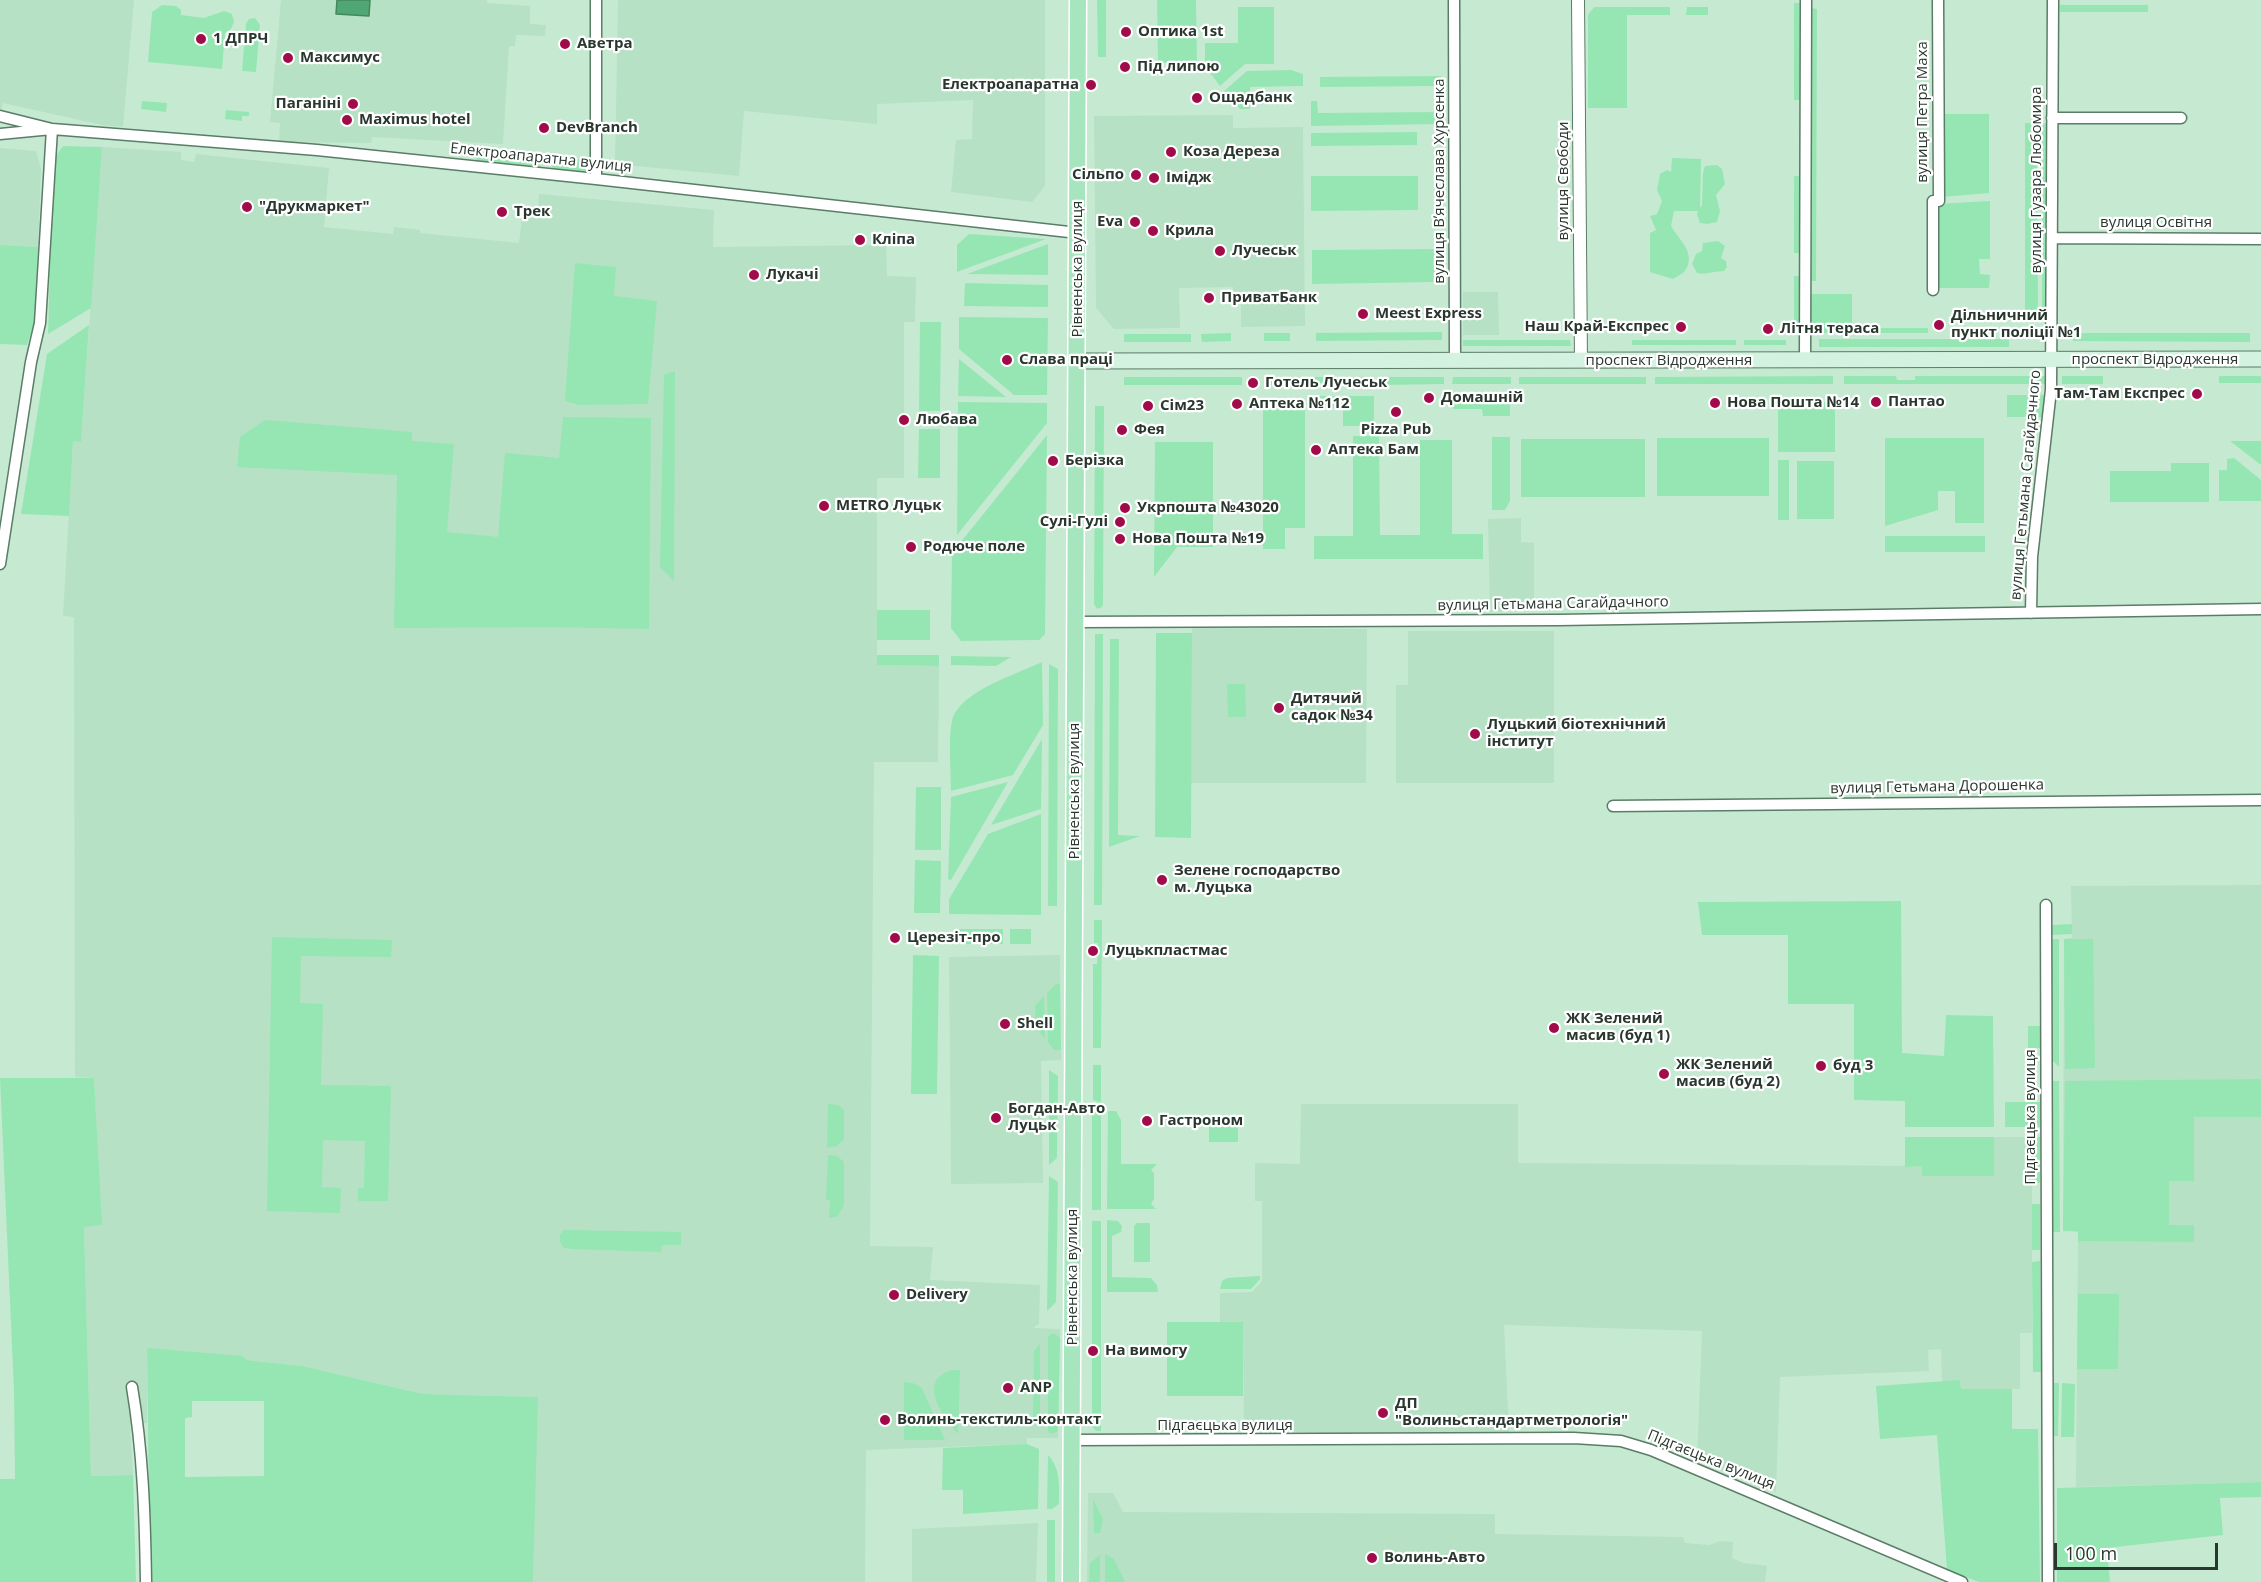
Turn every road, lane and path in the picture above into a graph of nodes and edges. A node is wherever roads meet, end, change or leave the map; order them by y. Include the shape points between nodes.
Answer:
1 (596, 0) edge
2 (1078, 0) edge
3 (1454, 0) edge
4 (1578, 0) edge
5 (1806, 0) edge
6 (1938, 0) edge
7 (2053, 0) edge
8 (0, 116) edge
9 (2052, 118) junction
10 (2181, 118) dead end
11 (52, 129) junction
12 (0, 134) edge
13 (596, 178) junction
14 (1078, 233) junction
15 (2052, 238) junction
16 (2261, 239) edge
17 (1933, 290) dead end
18 (2261, 359) edge
19 (2051, 360) junction
20 (1078, 361) junction
21 (1455, 361) junction
22 (1581, 361) junction
23 (1805, 361) junction
24 (0, 564) edge
25 (2261, 609) edge
26 (2031, 613) junction
27 (1076, 622) junction
28 (2261, 800) edge
29 (1613, 806) dead end
30 (2046, 904) dead end
31 (132, 1387) dead end
32 (1072, 1440) junction
33 (146, 1582) edge
34 (1071, 1582) edge
35 (1962, 1582) edge
36 (2048, 1582) edge

1 - 13 street
2 - 14 main road, Рівненська вулиця
3 - 21 street, вулиця Вʼячеслава Хурсенка
4 - 22 street, вулиця Свободи
5 - 23 street
6 - 17 street, вулиця Петра Маха via 1939,201 1933,201
7 - 9 street, вулиця Гузара Любомира
8 - 11 street
9 - 10 street
9 - 15 street, вулиця Гузара Любомира
11 - 12 street, Електроапаратна вулиця
11 - 13 street, Електроапаратна вулиця
11 - 24 street via 40,323
13 - 14 street, Електроапаратна вулиця
14 - 20 main road, Рівненська вулиця
15 - 16 street, вулиця Освітня
15 - 19 street, вулиця Гузара Любомира
18 - 19 main road, проспект Відродження
19 - 23 main road, проспект Відродження
19 - 26 street, вулиця Гетьмана Сагайдачного via 2032,557
20 - 21 main road, проспект Відродження
20 - 27 main road, Рівненська вулиця
21 - 22 main road, проспект Відродження
22 - 23 main road, проспект Відродження
25 - 26 street, вулиця Гетьмана Сагайдачного
26 - 27 street, вулиця Гетьмана Сагайдачного
27 - 32 main road, Рівненська вулиця
28 - 29 street, вулиця Гетьмана Дорошенка
30 - 36 street, Підгаєцька вулиця
31 - 33 street via 140,1432
32 - 34 main road, Рівненська вулиця
32 - 35 street, Підгаєцька вулиця via 1621,1441

